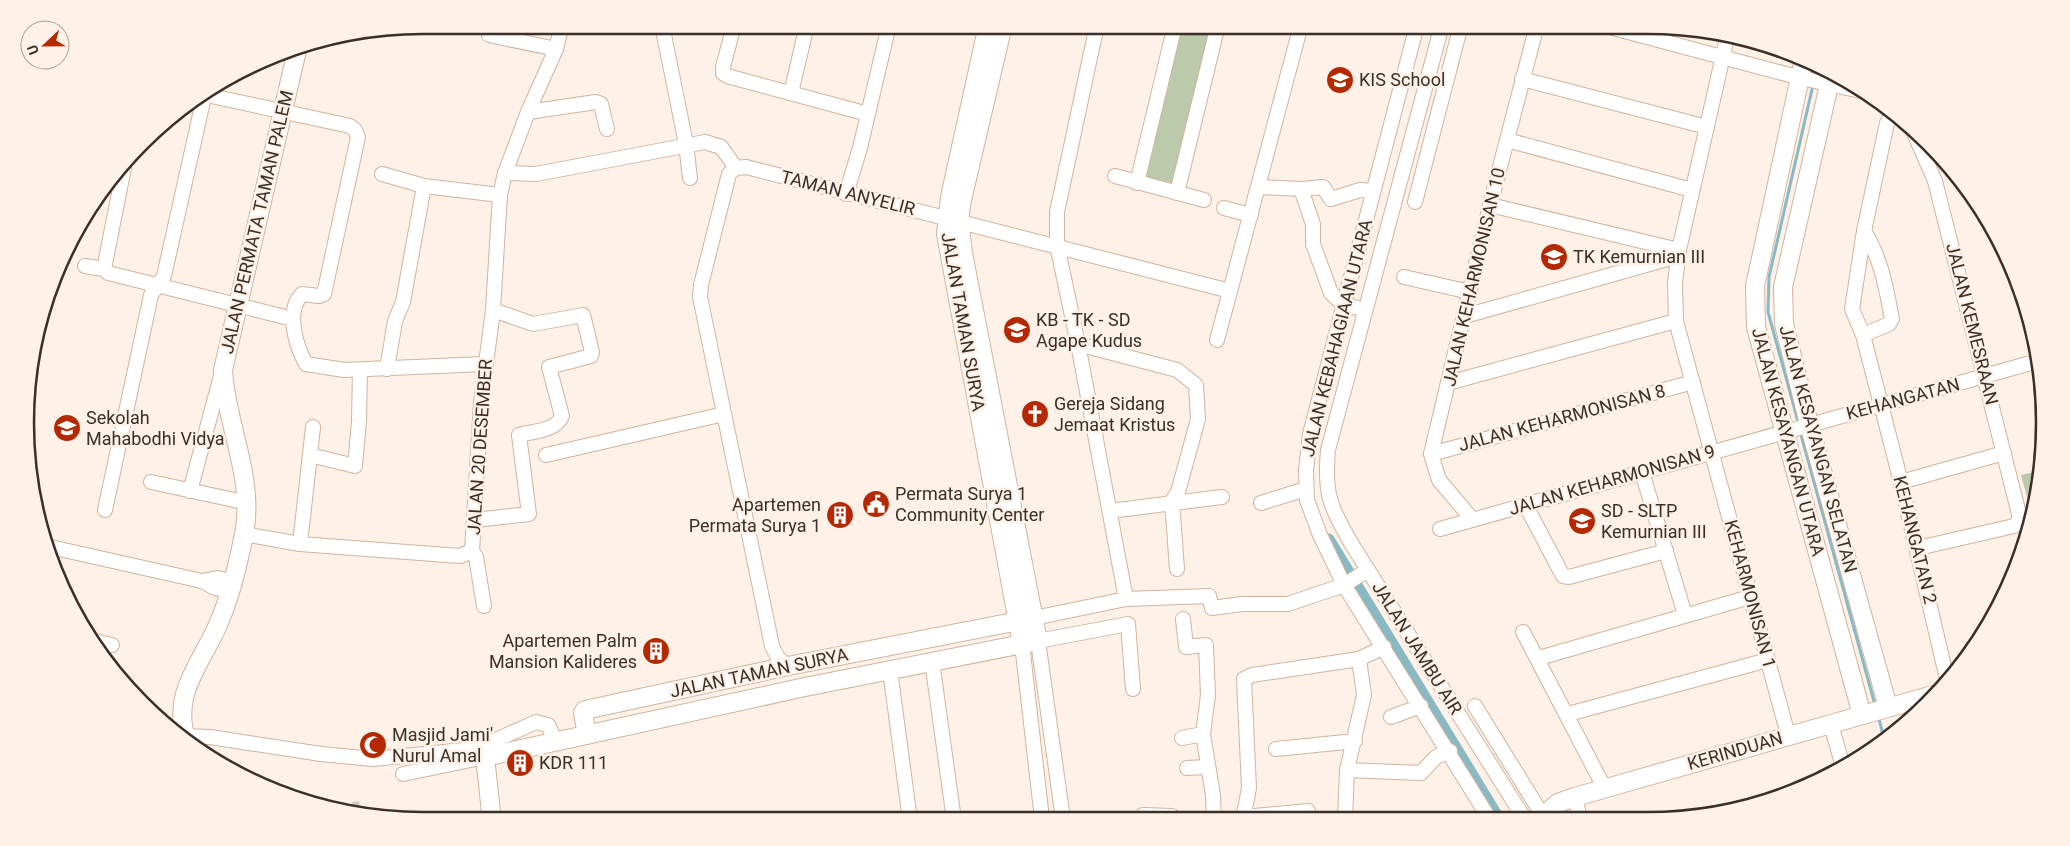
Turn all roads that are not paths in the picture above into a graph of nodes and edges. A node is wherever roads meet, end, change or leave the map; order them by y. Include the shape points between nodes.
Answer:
1 (489, 34) edge
2 (560, 34) edge
3 (664, 34) edge
4 (732, 34) edge
5 (805, 34) edge
6 (887, 34) edge
7 (986, 34) edge
8 (1001, 34) edge
9 (1095, 34) edge
10 (1173, 34) edge
11 (1216, 34) edge
12 (1300, 34) edge
13 (1416, 34) edge
14 (1439, 34) edge
15 (1459, 34) edge
16 (1534, 34) edge
17 (1636, 34) edge
18 (1727, 42) edge
19 (556, 49) junction
20 (292, 56) edge
21 (1722, 57) junction
22 (1803, 66) edge
23 (1522, 78) junction
24 (1800, 78) junction
25 (1829, 80) edge
26 (791, 92) junction
27 (211, 97) edge
28 (201, 103) edge
29 (528, 112) junction
30 (283, 114) junction
31 (868, 114) junction
32 (1889, 118) edge
33 (1707, 127) junction
34 (607, 129) dead end
35 (1507, 140) junction
36 (686, 144) junction
37 (1919, 145) edge
38 (1391, 163) junction
39 (736, 168) junction
40 (505, 173) junction
41 (382, 174) dead end
42 (123, 175) edge
43 (1116, 176) dead end
44 (690, 178) dead end
45 (1137, 182) junction
46 (424, 186) junction
47 (1259, 187) junction
48 (1301, 189) junction
49 (1692, 190) junction
50 (1373, 191) junction
51 (1177, 193) junction
52 (846, 194) junction
53 (500, 195) junction
54 (1204, 200) dead end
55 (1415, 202) dead end
56 (1490, 205) junction
57 (1224, 208) dead end
58 (1251, 215) junction
59 (953, 219) junction
60 (1864, 231) junction
61 (1057, 245) junction
62 (1679, 253) junction
63 (85, 266) dead end
64 (104, 268) junction
65 (1404, 277) dead end
66 (159, 285) junction
67 (1230, 291) junction
68 (1470, 292) junction
69 (237, 305) junction
70 (1354, 306) junction
71 (493, 310) junction
72 (1465, 316) junction
73 (293, 319) junction
74 (1676, 320) junction
75 (1863, 335) junction
76 (1218, 340) dead end
77 (1078, 344) junction
78 (1341, 355) junction
79 (485, 364) junction
80 (2027, 364) dead end
81 (386, 368) junction
82 (223, 370) junction
83 (360, 370) junction
84 (1986, 377) junction
85 (1693, 382) junction
86 (1448, 383) junction
87 (1881, 405) junction
88 (724, 414) junction
89 (1808, 424) junction
90 (313, 427) dead end
91 (1783, 431) junction
92 (1712, 452) junction
93 (2004, 453) junction
94 (1431, 454) junction
95 (310, 455) junction
96 (546, 455) dead end
97 (1316, 470) junction
98 (1642, 472) junction
99 (151, 482) dead end
100 (1901, 482) junction
101 (1306, 489) junction
102 (190, 491) junction
103 (1222, 497) dead end
104 (1172, 501) junction
105 (248, 503) junction
106 (1261, 503) dead end
107 (1525, 504) junction
108 (105, 510) dead end
109 (1110, 511) junction
110 (1472, 519) junction
111 (475, 520) junction
112 (1440, 529) dead end
113 (244, 534) junction
114 (300, 544) junction
115 (54, 548) edge
116 (1918, 548) junction
117 (472, 551) junction
118 (1666, 551) junction
119 (1177, 569) dead end
120 (1366, 571) junction
121 (1346, 583) junction
122 (230, 586) junction
123 (1750, 597) junction
124 (1126, 599) junction
125 (484, 606) dead end
126 (1685, 615) junction
127 (1026, 619) junction
128 (1183, 619) dead end
129 (1523, 632) dead end
130 (1030, 642) junction
131 (102, 643) edge
132 (112, 645) dead end
133 (1384, 647) junction
134 (1539, 658) junction
135 (1359, 659) junction
136 (1768, 660) junction
137 (932, 661) junction
138 (788, 666) junction
139 (890, 670) junction
140 (1946, 673) edge
141 (1133, 689) dead end
142 (1921, 699) edge
143 (1421, 706) junction
144 (1475, 706) dead end
145 (1887, 708) junction
146 (1568, 714) junction
147 (1863, 714) junction
148 (1391, 717) dead end
149 (1831, 724) junction
150 (185, 731) edge
151 (1202, 734) junction
152 (587, 735) junction
153 (1788, 736) junction
154 (195, 738) edge
155 (1182, 738) dead end
156 (555, 740) junction
157 (1355, 741) junction
158 (1276, 749) dead end
159 (1450, 751) junction
160 (484, 757) junction
161 (1841, 760) edge
162 (1206, 766) junction
163 (1187, 768) dead end
164 (1347, 770) junction
165 (403, 774) dead end
166 (1605, 789) junction
167 (1574, 798) junction
168 (491, 812) edge
169 (909, 812) edge
170 (953, 812) edge
171 (1042, 812) edge
172 (1062, 812) edge
173 (1214, 812) edge
174 (1244, 812) edge
175 (1345, 812) edge
176 (1486, 812) edge
177 (1520, 812) edge
178 (1540, 812) edge
179 (1548, 812) edge
180 (1578, 812) edge

1 - 19 street
2 - 19 street, JALAN 20 DESEMBER
3 - 36 street
4 - 26 street via 723,73
5 - 26 street
6 - 31 street
7 - 59 street, JALAN TAMAN SURYA
8 - 59 street, JALAN TAMAN SURYA via 962,200
9 - 61 street via 1058,212
10 - 45 street
11 - 51 street
12 - 47 street
13 - 38 street, JALAN KEBAHAGIAAN UTARA
14 - 38 street
15 - 55 street
16 - 23 street, JALAN KEHARMONISAN 10
17 - 21 street
18 - 21 street, KEHARMONISAN 1
19 - 29 street, JALAN 20 DESEMBER
20 - 30 street, JALAN PERMATA TAMAN PALEM
21 - 24 street
21 - 33 street, KEHARMONISAN 1
22 - 24 street, JALAN KESAYANGAN UTARA
23 - 33 street
23 - 35 street, JALAN KEHARMONISAN 10
24 - 25 street
24 - 91 street, JALAN KESAYANGAN UTARA via 1755,286 1756,327
25 - 89 street, JALAN KESAYANGAN SELATAN via 1783,287 1784,324
26 - 31 street
27 - 30 street
28 - 66 street via 164,276
29 - 34 street via 596,102 604,110
29 - 40 street, JALAN 20 DESEMBER
30 - 69 street, JALAN PERMATA TAMAN PALEM
30 - 73 street via 350,126 358,137 324,294 302,294 297,299
31 - 52 street
32 - 60 street, KEHANGATAN 2
33 - 49 street, KEHARMONISAN 1
35 - 49 street
35 - 56 street, JALAN KEHARMONISAN 10
36 - 39 street via 715,144 721,147
36 - 40 street via 536,174
36 - 44 street
37 - 84 street, JALAN KEMESRAAN via 1935,182
38 - 50 street, JALAN KEBAHAGIAAN UTARA
38 - 70 street
39 - 52 street, TAMAN ANYELIR via 746,167
39 - 88 street via 729,174 700,296
40 - 53 street, JALAN 20 DESEMBER
41 - 46 street
42 - 64 street
43 - 45 street
45 - 51 street
46 - 53 street
46 - 81 street via 403,302 395,321
47 - 48 street
47 - 58 street
48 - 50 street via 1323,187 1331,199 1360,190
48 - 70 street via 1313,224 1313,244 1331,293
49 - 62 street, KEHARMONISAN 1
50 - 70 street, JALAN KEBAHAGIAAN UTARA
51 - 54 street
52 - 59 street, TAMAN ANYELIR
53 - 71 street, JALAN 20 DESEMBER
56 - 62 street
56 - 68 street, JALAN KEHARMONISAN 10
57 - 58 street
58 - 67 street
59 - 61 street, TAMAN ANYELIR
59 - 127 street, JALAN TAMAN SURYA via 948,251
60 - 75 street, KEHANGATAN 2 via 1852,304
60 - 75 street via 1876,250 1892,318 1889,324
61 - 67 street, TAMAN ANYELIR
61 - 77 street
62 - 72 street
62 - 74 street, KEHARMONISAN 1 via 1675,283
63 - 64 street
64 - 66 street via 108,273
65 - 68 street
66 - 69 street
66 - 108 street via 151,295
67 - 76 street
68 - 72 street, JALAN KEHARMONISAN 10
69 - 73 street
69 - 82 street, JALAN PERMATA TAMAN PALEM
70 - 78 street, JALAN KEBAHAGIAAN UTARA
70 - 78 street
71 - 79 street, JALAN 20 DESEMBER
71 - 111 street via 533,324 583,315 592,352 591,356 549,368 562,416 560,422 519,435 529,514
72 - 86 street, JALAN KEHARMONISAN 10
73 - 83 street via 298,350 306,364
74 - 85 street, KEHARMONISAN 1
74 - 86 street
75 - 87 street, KEHANGATAN 2
77 - 104 street via 1176,370 1196,385 1198,419 1178,492
77 - 109 street
78 - 97 street via 1328,450
78 - 97 street, JALAN KEBAHAGIAAN UTARA via 1310,434
79 - 81 street
79 - 111 street, JALAN 20 DESEMBER
80 - 84 street, KEHANGATAN
81 - 83 street
82 - 102 street
82 - 105 street, JALAN PERMATA TAMAN PALEM via 224,393
83 - 95 street via 355,466
84 - 87 street, KEHANGATAN
84 - 93 street, JALAN KEMESRAAN
85 - 92 street, KEHARMONISAN 1
85 - 94 street, JALAN KEHARMONISAN 8
86 - 94 street, JALAN KEHARMONISAN 10
87 - 89 street, KEHANGATAN
87 - 100 street, KEHANGATAN 2
88 - 96 street
88 - 138 street via 772,646 778,658
89 - 91 street, JALAN KESAYANGAN SELATAN
89 - 145 street, JALAN KESAYANGAN SELATAN
90 - 95 street
91 - 92 street, JALAN KEHARMONISAN 9
91 - 147 street, JALAN KESAYANGAN UTARA
92 - 98 street, JALAN KEHARMONISAN 9
92 - 123 street, KEHARMONISAN 1
93 - 100 street
93 - 116 street, JALAN KEMESRAAN via 2019,521 2014,526
94 - 110 street via 1439,480
95 - 114 street
97 - 101 street, JALAN KEBAHAGIAAN UTARA
97 - 120 street, JALAN JAMBU AIR via 1334,512
98 - 107 street, JALAN KEHARMONISAN 9
98 - 118 street
99 - 102 street
100 - 116 street, KEHANGATAN 2
101 - 106 street
101 - 121 street, JALAN KEBAHAGIAAN UTARA via 1320,535
102 - 105 street
103 - 104 street
104 - 109 street
104 - 119 street
105 - 113 street, JALAN PERMATA TAMAN PALEM
107 - 110 street, JALAN KEHARMONISAN 9
107 - 118 street via 1563,576
109 - 124 street
110 - 112 street, JALAN KEHARMONISAN 9
111 - 117 street, JALAN 20 DESEMBER
113 - 114 street, JALAN 20 DESEMBER
113 - 122 street
114 - 117 street, JALAN 20 DESEMBER via 460,556
115 - 122 street via 202,581 217,578
116 - 140 street, KEHANGATAN 2
117 - 125 street via 476,557
118 - 126 street
120 - 121 street
120 - 177 street, JALAN JAMBU AIR
121 - 124 street, JALAN TAMAN SURYA via 1288,604 1212,608 1209,596
121 - 133 street, JALAN KEBAHAGIAAN UTARA
122 - 150 street via 222,615 188,680 182,714
123 - 126 street
123 - 136 street, KEHARMONISAN 1
124 - 127 street, JALAN TAMAN SURYA
126 - 134 street
127 - 130 street, JALAN TAMAN SURYA
127 - 138 street, JALAN TAMAN SURYA
128 - 151 street via 1186,647 1206,645 1208,696
129 - 134 street
130 - 137 street, JALAN TAMAN SURYA
130 - 141 street, JALAN TAMAN SURYA via 1128,624
130 - 171 street, JALAN TAMAN SURYA
130 - 172 street, JALAN TAMAN SURYA
131 - 132 street
133 - 135 street
133 - 143 street, JALAN KEBAHAGIAAN UTARA
134 - 146 street
135 - 157 street via 1364,695
135 - 174 street via 1252,675 1244,679 1249,788
136 - 146 street
136 - 153 street, KEHARMONISAN 1
137 - 139 street, JALAN TAMAN SURYA
137 - 170 street
138 - 152 street, JALAN TAMAN SURYA via 585,710
139 - 152 street, JALAN TAMAN SURYA
139 - 169 street
142 - 145 street, KERINDUAN
143 - 148 street
143 - 159 street, JALAN KEBAHAGIAAN UTARA
144 - 178 street
145 - 147 street, KERINDUAN
146 - 166 street
147 - 149 street, KERINDUAN
149 - 153 street, KERINDUAN
149 - 161 street
151 - 155 street
151 - 162 street
152 - 156 street, JALAN TAMAN SURYA
153 - 166 street, KERINDUAN
154 - 156 street via 210,737 321,754 389,758 472,748 536,722 548,726
156 - 160 street, JALAN TAMAN SURYA
157 - 158 street
157 - 164 street
159 - 164 street via 1436,757 1421,773
159 - 176 street, JALAN KEBAHAGIAAN UTARA
160 - 165 street, JALAN TAMAN SURYA
160 - 168 street
162 - 163 street
162 - 173 street
164 - 175 street
166 - 167 street, KERINDUAN
167 - 179 street, KERINDUAN via 1558,803
167 - 180 street

